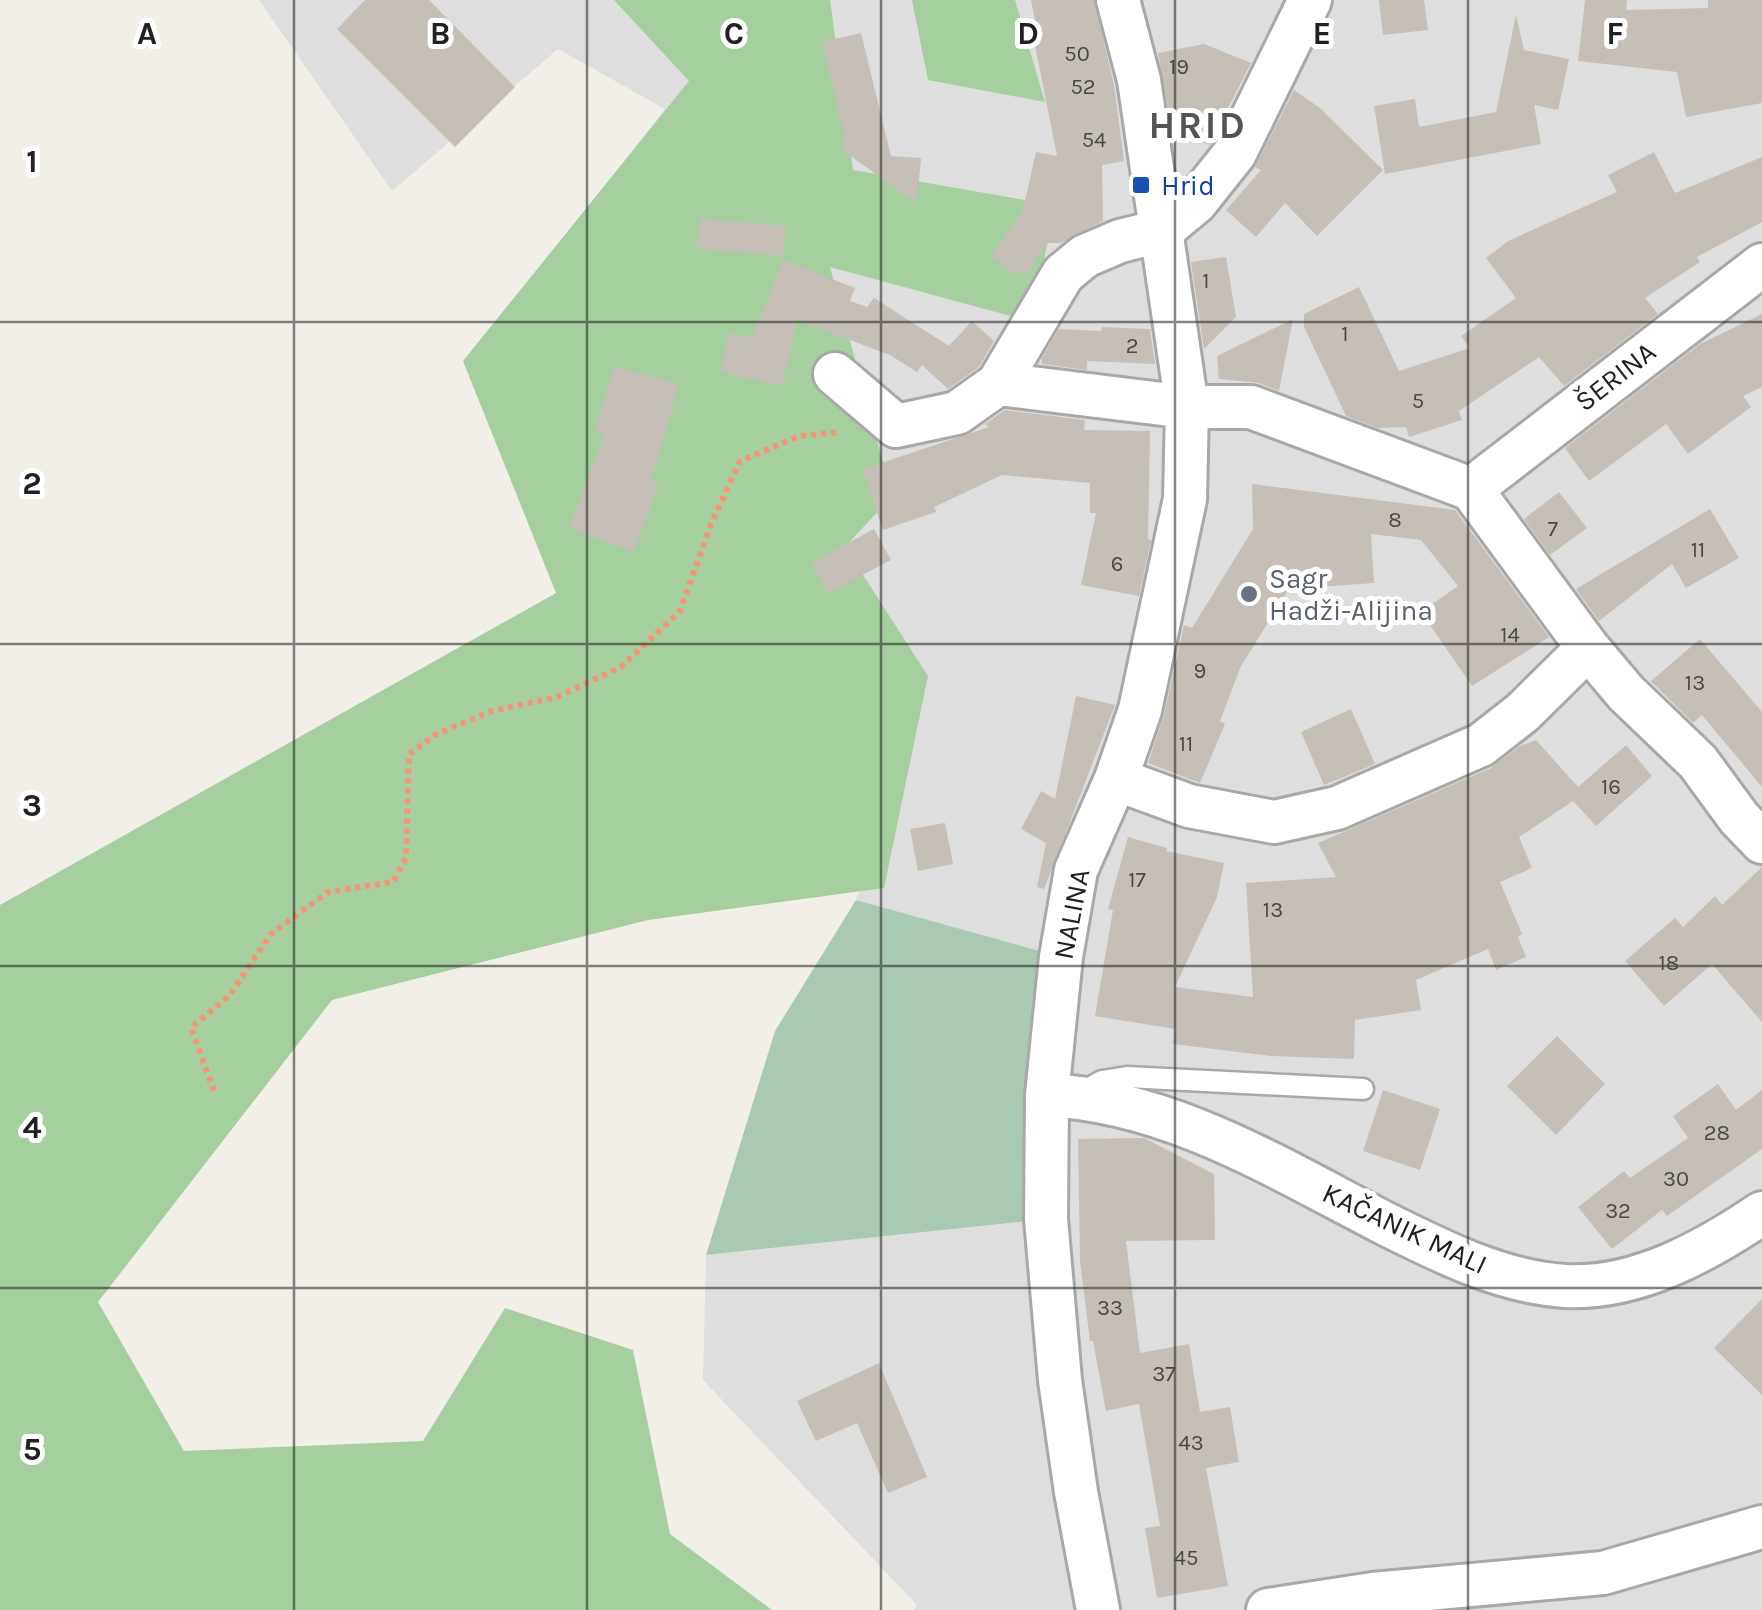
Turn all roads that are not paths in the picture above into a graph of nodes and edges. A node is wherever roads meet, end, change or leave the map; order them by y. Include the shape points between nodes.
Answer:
1 (1118, 0) edge
2 (1310, 0) edge
3 (1161, 231) junction
4 (1762, 266) edge
5 (835, 374) dead end
6 (998, 384) junction
7 (1188, 407) junction
8 (1470, 489) junction
9 (1588, 648) junction
10 (1116, 778) junction
11 (1762, 842) edge
12 (1363, 1089) dead end
13 (1060, 1096) junction
14 (1762, 1213) edge
15 (1762, 1527) edge
16 (1295, 1608) edge
17 (1098, 1610) edge

1 - 3 street, NALINA via 1139,80
2 - 3 street via 1234,153 1196,202
3 - 6 street via 1120,241 1063,274
3 - 7 street, NALINA
4 - 8 street, ŠERINA
5 - 6 street via 896,426 956,413
6 - 7 street
7 - 8 street via 1251,408
7 - 10 street, NALINA via 1186,499 1140,710
8 - 9 street
9 - 10 street via 1482,745 1337,808 1274,822 1189,806
9 - 11 street via 1698,762
10 - 13 street, NALINA via 1076,870 1061,957
12 - 13 lane via 1127,1077
13 - 14 street, KAČANIK MALI via 1156,1116 1223,1139 1450,1256 1521,1279 1567,1286 1618,1280 1702,1251
13 - 17 street, NALINA via 1046,1218 1060,1380
15 - 16 street via 1603,1572

